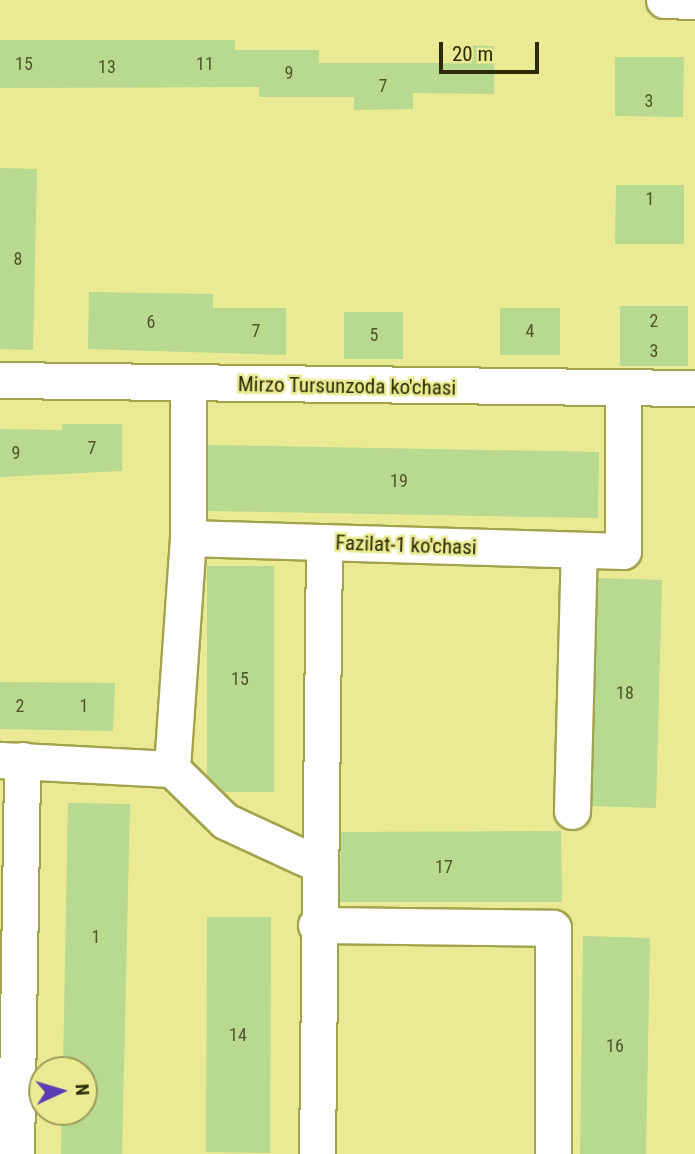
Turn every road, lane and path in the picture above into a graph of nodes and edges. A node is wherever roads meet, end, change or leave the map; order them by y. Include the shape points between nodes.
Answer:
1 (664, 0) edge
2 (695, 1) edge
3 (0, 380) edge
4 (188, 385) junction
5 (695, 388) edge
6 (623, 389) junction
7 (188, 538) junction
8 (324, 542) junction
9 (579, 550) junction
10 (11, 760) edge
11 (172, 769) junction
12 (572, 811) dead end
13 (318, 864) junction
14 (316, 925) junction
15 (16, 1154) edge
16 (317, 1154) edge
17 (553, 1154) edge

1 - 2 street
3 - 4 street, Mirzo Tursunzoda ko'chasi
4 - 6 street, Mirzo Tursunzoda ko'chasi
4 - 7 street
5 - 6 street, Mirzo Tursunzoda ko'chasi
6 - 9 street, Fazilat-1 ko'chasi via 623,551
7 - 8 street, Fazilat-1 ko'chasi
7 - 11 street
8 - 9 street, Fazilat-1 ko'chasi
8 - 13 street
9 - 12 street
10 - 11 street
10 - 15 street
11 - 13 street via 225,821
13 - 14 street
14 - 16 street
14 - 17 street via 553,928

